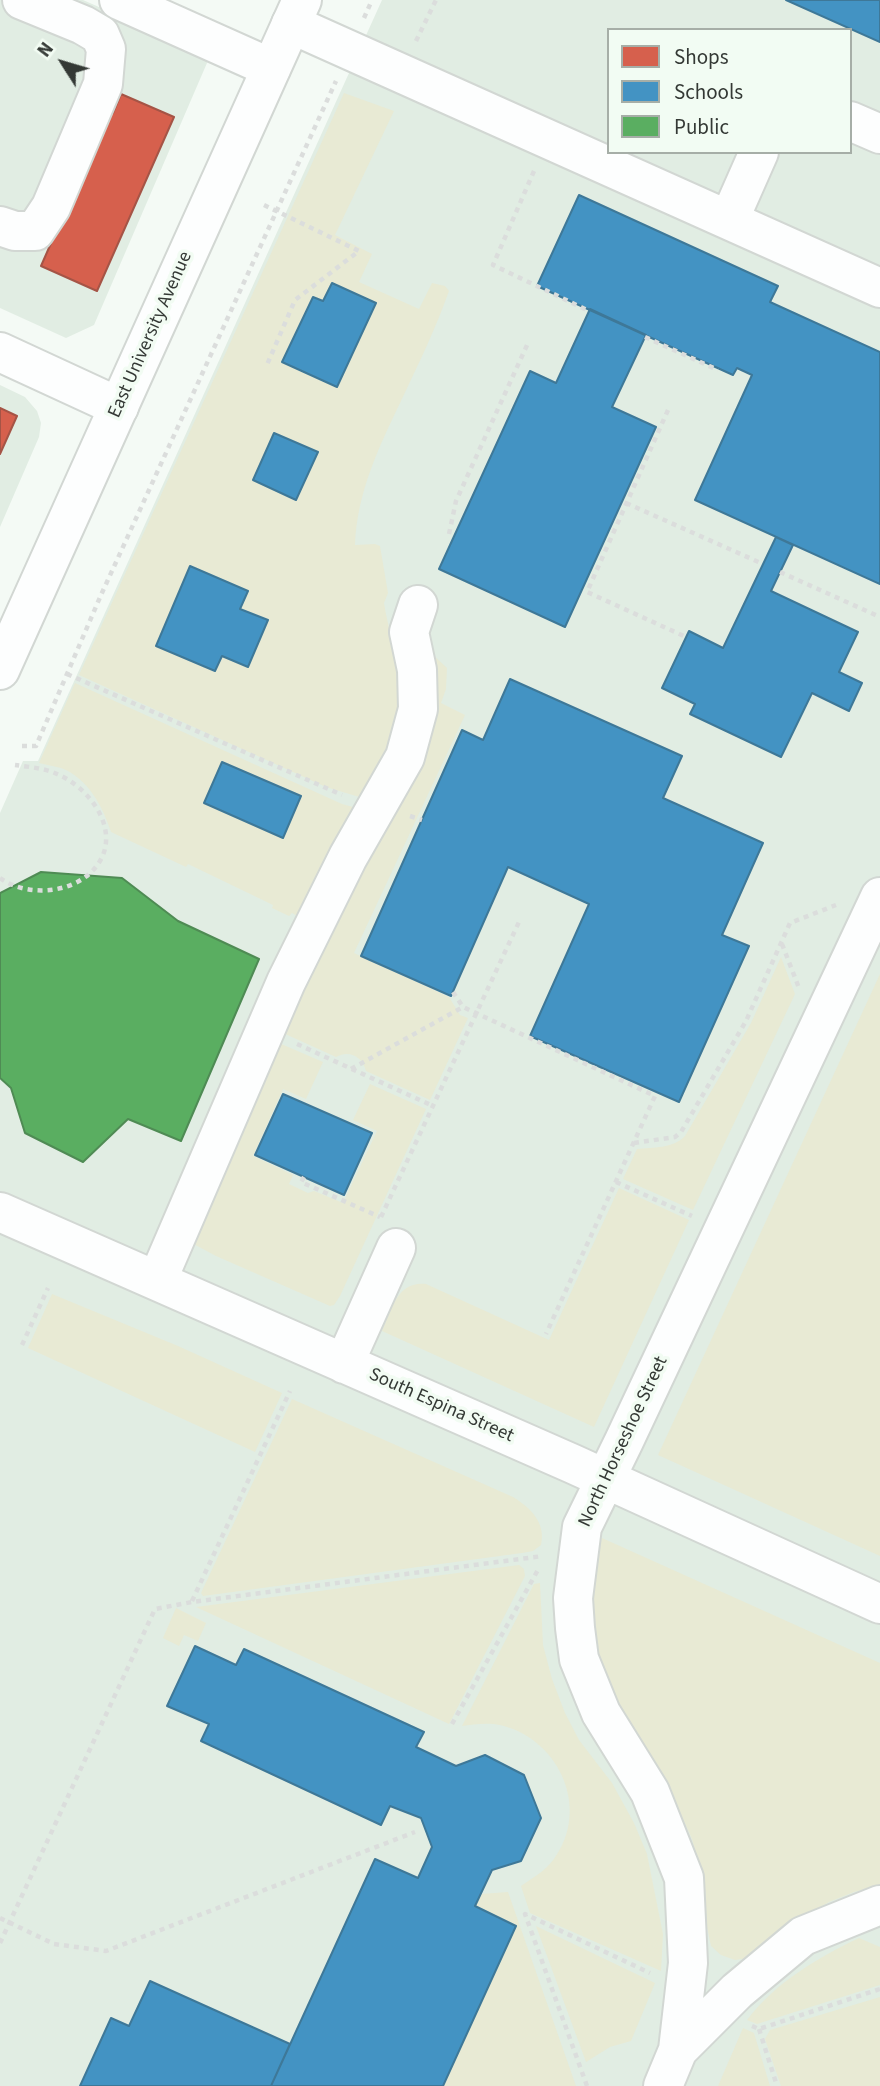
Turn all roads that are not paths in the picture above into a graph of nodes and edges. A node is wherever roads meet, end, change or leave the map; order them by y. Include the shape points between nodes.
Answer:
1 (22, 0) edge
2 (119, 0) edge
3 (296, 12) edge
4 (271, 68) junction
5 (852, 122) edge
6 (880, 134) edge
7 (758, 154) edge
8 (729, 220) junction
9 (0, 226) edge
10 (876, 275) edge
11 (0, 352) edge
12 (119, 407) junction
13 (418, 605) dead end
14 (0, 670) edge
15 (862, 900) edge
16 (0, 1212) edge
17 (396, 1248) dead end
18 (157, 1282) junction
19 (344, 1364) junction
20 (606, 1479) junction
21 (880, 1604) edge
22 (880, 1905) edge
23 (678, 2050) junction
24 (663, 2086) edge

1 - 9 street via 100,35 106,49 103,83 51,207 35,231
2 - 4 street
3 - 4 street, East University Avenue
3 - 8 street
4 - 12 street, East University Avenue
5 - 6 street
7 - 8 street
8 - 10 street
11 - 12 street
12 - 14 street, East University Avenue
13 - 18 street via 409,632 417,670 418,709 405,757 348,857 286,982
15 - 20 street, North Horseshoe Street
16 - 18 street, South Espina Street
17 - 19 street
18 - 19 street, South Espina Street
19 - 20 street, South Espina Street
20 - 21 street, South Espina Street
20 - 23 street, North Horseshoe Street via 582,1527 573,1598 575,1628 579,1659 601,1713 650,1792 684,1878 688,1963
22 - 23 street via 803,1936 737,1991
23 - 24 street

